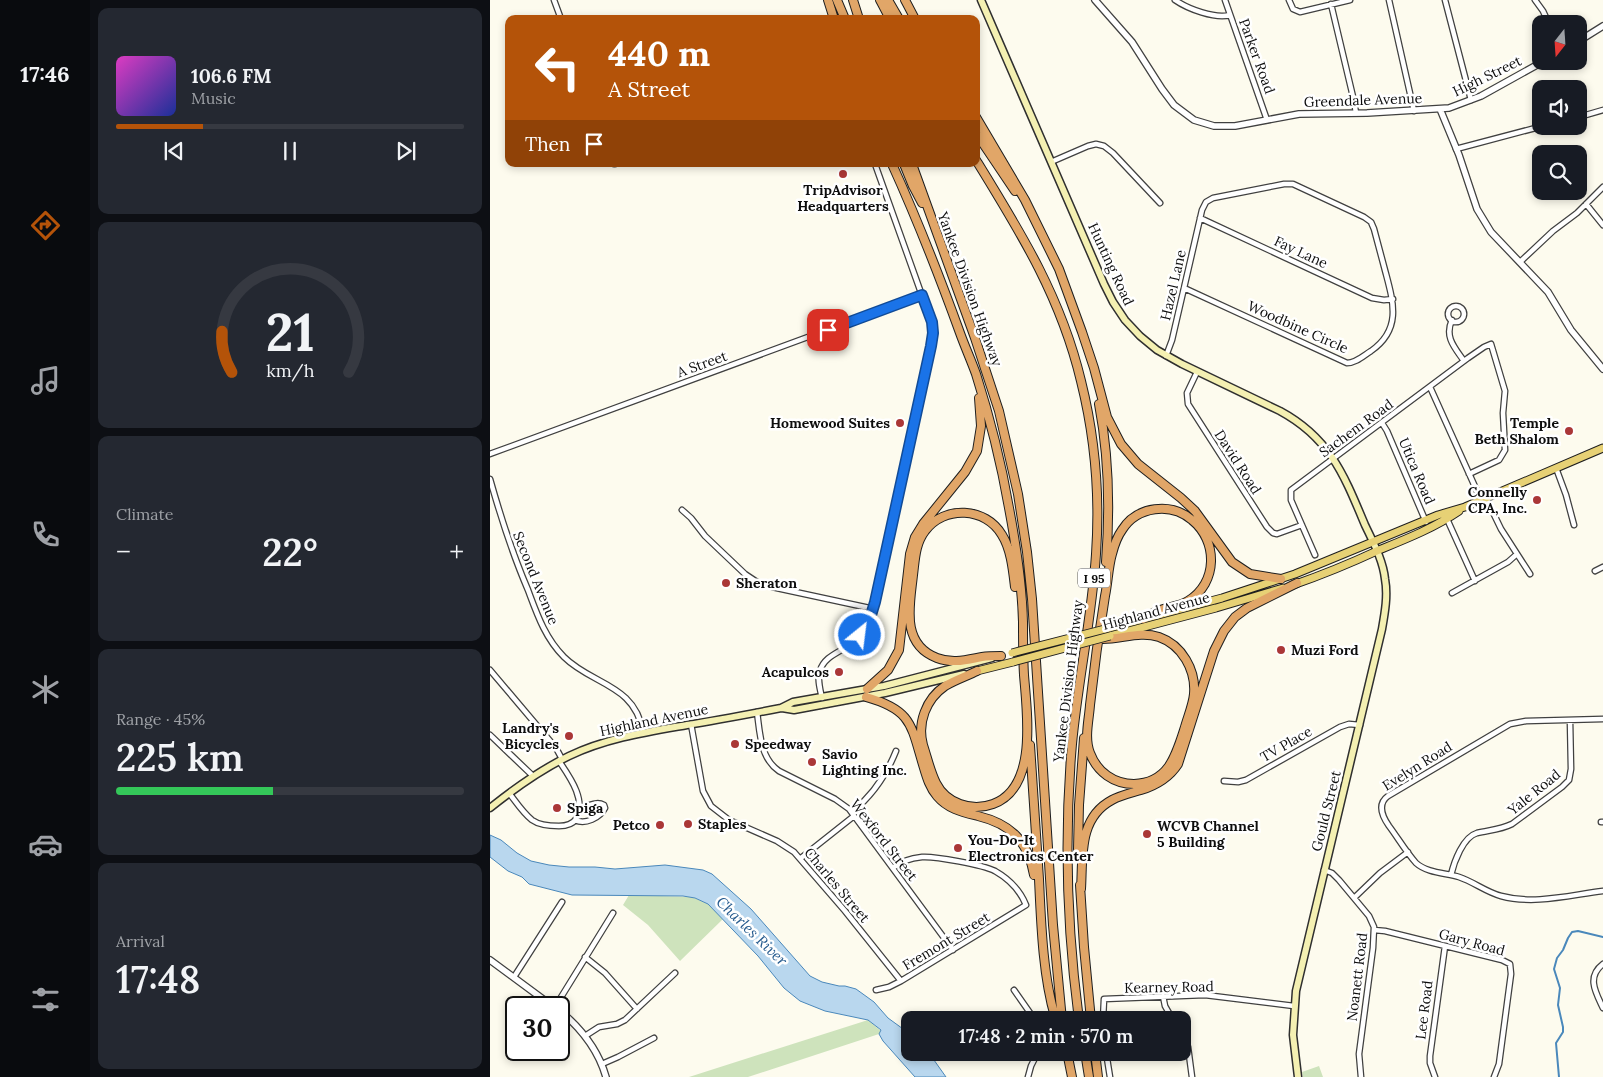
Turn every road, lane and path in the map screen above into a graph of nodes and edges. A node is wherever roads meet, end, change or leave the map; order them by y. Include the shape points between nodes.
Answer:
1 (554, 0) edge
2 (828, 0) edge
3 (838, 0) edge
4 (852, 0) edge
5 (880, 0) edge
6 (888, 0) edge
7 (905, 0) edge
8 (981, 0) edge
9 (1095, 0) edge
10 (1175, 0) edge
11 (1225, 0) edge
12 (1289, 0) edge
13 (1350, 0) edge
14 (1389, 0) edge
15 (1445, 0) edge
16 (1535, 0) edge
17 (1331, 4) junction
18 (560, 15) edge
19 (833, 15) edge
20 (844, 15) edge
21 (858, 15) edge
22 (888, 15) edge
23 (897, 15) edge
24 (913, 15) edge
25 (1230, 15) junction
26 (1545, 15) edge
27 (1603, 26) edge
28 (1588, 35) edge
29 (1532, 67) edge
30 (1471, 100) junction
31 (1440, 109) junction
32 (1603, 110) edge
33 (1414, 111) junction
34 (1356, 113) junction
35 (1587, 115) edge
36 (1267, 120) junction
37 (980, 124) edge
38 (1532, 129) edge
39 (980, 139) edge
40 (1456, 149) junction
41 (1051, 162) junction
42 (876, 167) edge
43 (893, 167) edge
44 (905, 167) edge
45 (913, 167) edge
46 (980, 167) edge
47 (1603, 188) edge
48 (1160, 204) dead end
49 (1586, 204) junction
50 (931, 217) junction
51 (1200, 218) junction
52 (1603, 225) edge
53 (1042, 235) junction
54 (1520, 262) junction
55 (1184, 288) junction
56 (922, 295) junction
57 (1393, 299) junction
58 (1452, 320) dead end
59 (1088, 351) junction
60 (1166, 356) junction
61 (968, 357) junction
62 (1464, 361) junction
63 (1603, 369) edge
64 (1197, 372) junction
65 (1430, 387) junction
66 (1382, 423) junction
67 (1603, 448) edge
68 (490, 454) edge
69 (1334, 458) junction
70 (1556, 468) junction
71 (1469, 474) junction
72 (490, 479) edge
73 (1483, 499) junction
74 (1465, 507) junction
75 (682, 510) dead end
76 (1447, 519) junction
77 (1426, 521) junction
78 (1302, 525) junction
79 (1574, 525) dead end
80 (1429, 528) junction
81 (1373, 543) junction
82 (1376, 552) junction
83 (1517, 554) junction
84 (1315, 555) dead end
85 (1603, 567) edge
86 (1595, 571) dead end
87 (1530, 574) dead end
88 (1282, 579) junction
89 (1474, 581) junction
90 (1298, 583) junction
91 (1452, 593) dead end
92 (874, 609) junction
93 (1102, 613) junction
94 (1143, 619) junction
95 (1109, 637) junction
96 (1099, 639) joint
97 (1022, 640) junction
98 (1001, 656) junction
99 (490, 670) edge
100 (977, 671) junction
101 (1091, 689) junction
102 (867, 693) junction
103 (822, 697) junction
104 (824, 705) junction
105 (781, 708) junction
106 (757, 712) junction
107 (1027, 716) junction
108 (1603, 719) edge
109 (1570, 720) junction
110 (691, 724) junction
111 (1360, 725) junction
112 (643, 732) junction
113 (490, 735) edge
114 (896, 751) dead end
115 (561, 760) junction
116 (533, 776) junction
117 (1224, 781) dead end
118 (509, 793) junction
119 (579, 807) junction
120 (490, 808) edge
121 (853, 814) junction
122 (575, 820) junction
123 (1408, 852) junction
124 (801, 858) junction
125 (893, 868) junction
126 (1324, 870) junction
127 (1451, 875) junction
128 (1081, 890) junction
129 (1603, 891) edge
130 (1354, 898) junction
131 (1039, 901) junction
132 (562, 902) dead end
133 (613, 913) dead end
134 (1374, 930) junction
135 (1444, 946) junction
136 (953, 950) junction
137 (585, 958) junction
138 (490, 960) edge
139 (1603, 964) edge
140 (675, 973) dead end
141 (514, 978) junction
142 (901, 981) junction
143 (876, 990) dead end
144 (1014, 990) dead end
145 (539, 996) edge
146 (562, 996) edge
147 (1163, 996) junction
148 (1294, 1006) junction
149 (1603, 1008) edge
150 (637, 1009) junction
151 (1029, 1011) edge
152 (1053, 1011) edge
153 (1061, 1011) edge
154 (1078, 1011) edge
155 (1090, 1011) edge
156 (1103, 1011) edge
157 (1167, 1011) edge
158 (570, 1021) edge
159 (585, 1036) junction
160 (654, 1038) dead end
161 (1034, 1061) edge
162 (1069, 1061) edge
163 (1086, 1061) edge
164 (1096, 1061) edge
165 (1107, 1061) edge
166 (1190, 1061) edge
167 (602, 1064) junction
168 (606, 1077) edge
169 (1028, 1077) edge
170 (1072, 1077) edge
171 (1089, 1077) edge
172 (1098, 1077) edge
173 (1110, 1077) edge
174 (1192, 1077) edge
175 (1298, 1077) edge
176 (1361, 1077) edge
177 (1436, 1077) edge
178 (1494, 1077) edge

1 - 18 street
2 - 19 highway
3 - 20 highway
4 - 21 highway
5 - 22 highway
6 - 23 highway
7 - 24 highway
8 - 41 main road, Hunting Road
9 - 36 street, Greendale Avenue via 1138,50 1165,94 1186,115 1206,125 1222,127
10 - 25 street via 1203,12
11 - 25 street, Parker Road
12 - 17 street via 1292,8 1302,12
13 - 17 street
14 - 33 street
15 - 30 street
16 - 26 street
17 - 34 street
25 - 36 street, Parker Road
27 - 28 street
29 - 30 street, High Street
30 - 31 street, High Street
31 - 33 street, Greendale Avenue
31 - 40 street, Greendale Avenue
32 - 35 street
33 - 34 street, Greendale Avenue
34 - 36 street, Greendale Avenue via 1299,114
37 - 53 highway via 1019,187
38 - 40 street
39 - 53 highway
40 - 54 street, Greendale Avenue via 1477,209 1491,232
41 - 48 street via 1088,146 1104,146
41 - 60 main road, Hunting Road via 1113,302 1136,333
42 - 56 street
43 - 61 highway via 928,247
44 - 50 highway via 912,186
45 - 50 highway, Yankee Division Highway
46 - 154 highway, Yankee Division Highway / I 95 via 1028,245 1057,306 1081,380 1094,456 1095,562 1076,704 1068,810 1070,924
47 - 49 street
49 - 52 street
49 - 54 street
50 - 153 highway, Yankee Division Highway via 994,393 1020,504 1031,590
51 - 55 street, Hazel Lane
51 - 57 street, Fay Lane via 1375,299
51 - 57 street, Woodbine Circle via 1204,204 1211,198 1284,184 1298,186 1371,222
53 - 59 highway via 1070,296
54 - 63 street, Greendale Avenue via 1548,292 1571,330
55 - 57 street, Woodbine Circle via 1349,363 1375,348 1386,336 1393,318
55 - 60 street, Hazel Lane
56 - 68 street, A Street
56 - 92 street via 932,322 932,342
58 - 62 street via 1450,340
59 - 88 highway via 1109,422 1127,452 1191,507 1237,567 1254,575
59 - 93 highway via 1100,408 1107,472 1108,534
60 - 64 main road, Hunting Road
61 - 97 highway via 990,421 1009,507 1019,580
61 - 102 highway via 981,410 978,447 965,472 915,536 910,551 899,650 888,670
62 - 65 street, Sachem Road
62 - 71 street, Sachem Road via 1492,344 1505,392 1504,450 1499,460
64 - 69 main road, Hunting Road via 1295,419
64 - 78 street, David Road via 1187,393 1188,404 1267,527 1277,534
65 - 66 street, Sachem Road
65 - 71 street
66 - 69 street, Sachem Road
66 - 77 street, Utica Road
67 - 70 main road, Highland Avenue
69 - 78 street, Sachem Road via 1291,490 1291,500
69 - 81 main road, Hunting Road
70 - 73 main road, Highland Avenue
70 - 79 street
71 - 73 street
72 - 112 street, Second Avenue via 508,541 546,633 572,664 622,695 639,718
73 - 74 main road, Highland Avenue
73 - 83 street
74 - 76 main road, Highland Avenue
74 - 77 main road, Highland Avenue
75 - 92 street via 753,580
76 - 80 main road, Highland Avenue
76 - 89 street
77 - 80 street, Utica Road
77 - 81 main road, Highland Avenue
78 - 84 street, Sachem Road
80 - 82 main road, Highland Avenue
81 - 82 main road, Hunting Road
81 - 88 main road, Highland Avenue
82 - 90 main road, Highland Avenue
82 - 111 main road, Gould Street via 1385,578 1386,608
83 - 87 street
83 - 89 street
85 - 86 street
88 - 94 main road, Highland Avenue
89 - 91 street
90 - 95 main road, Highland Avenue
90 - 128 highway via 1243,610 1224,631 1214,651 1178,764 1160,783 1114,799 1096,813 1089,824 1083,844
92 - 103 street via 860,635 830,656 821,667
93 - 94 highway via 1112,553 1124,527 1143,512 1174,510 1192,519 1205,536 1211,555 1209,574 1191,599
93 - 101 highway
94 - 98 main road, Highland Avenue, bridge
95 - 96 highway, bridge
95 - 101 highway via 1142,634 1161,638 1177,648 1189,666 1194,685 1192,704 1176,756 1165,771 1149,781 1128,784 1110,778 1098,767 1088,745
96 - 100 main road, Highland Avenue, bridge
97 - 98 highway via 1010,561 998,529 983,517 968,513 950,514 932,523 921,537 916,551 909,613 913,634 925,651 942,660 962,662
97 - 107 highway
98 - 102 main road, Highland Avenue
99 - 115 street via 556,748
100 - 102 main road, Highland Avenue via 924,685
100 - 107 highway via 939,691 922,720 922,738 932,773 946,795 960,804 978,807 996,803 1008,795 1024,767
101 - 128 highway via 1080,784 1078,846
102 - 103 main road, Highland Avenue
102 - 104 main road, Highland Avenue
102 - 131 highway via 892,706 906,718 930,785 942,801 959,811 999,822 1018,837 1031,860
103 - 104 street
103 - 105 main road, Highland Avenue via 793,702
104 - 105 main road, Highland Avenue via 794,710
105 - 106 main road, Highland Avenue
106 - 110 main road, Highland Avenue
106 - 121 street, Wexford Street via 765,752 771,764 778,771 839,802
107 - 131 highway
108 - 109 street, Evelyn Road
109 - 123 street, Evelyn Road via 1526,721 1505,726 1386,797 1382,805 1383,816
109 - 127 street, Yale Road via 1571,772 1567,782 1512,824 1470,836
110 - 112 main road, Highland Avenue
110 - 124 street, Charles Street via 703,791 711,806 729,820 790,848
111 - 117 street, TV Place via 1340,727 1246,780
111 - 126 main road, Gould Street
112 - 115 main road, Highland Avenue via 602,743
113 - 116 street
114 - 121 street via 879,784
115 - 116 main road, Highland Avenue
115 - 119 street via 577,792
116 - 118 main road, Highland Avenue
118 - 120 main road, Highland Avenue
118 - 122 street via 537,823 564,826
119 - 122 street
119 - 122 street via 599,803 605,808 588,821
121 - 124 street
121 - 125 street, Wexford Street
123 - 127 street, Evelyn Road via 1423,868
123 - 130 street via 1377,875
124 - 142 street, Charles Street
125 - 136 street, Wexford Street
125 - 136 street, Fremont Street via 922,857 986,868 1020,892 1026,905
126 - 130 street, Noanett Road via 1335,875
126 - 148 main road, Gould Street
127 - 129 street, Evelyn Road via 1491,893 1520,899
128 - 155 highway
130 - 134 street, Noanett Road via 1371,918
131 - 152 highway
132 - 141 street
133 - 137 street
134 - 135 street, Gary Road
134 - 176 street, Noanett Road via 1359,1054
135 - 177 street, Lee Road via 1430,1056
135 - 178 street, Gary Road via 1502,960 1511,966 1499,1064
136 - 142 street, Fremont Street
137 - 146 street
137 - 150 street via 605,973
138 - 141 street
139 - 149 street via 1595,973 1593,982
140 - 150 street
141 - 145 street
142 - 143 street, Fremont Street
144 - 151 street
147 - 148 street, Kearney Road via 1210,995
147 - 156 street, Kearney Road via 1104,999
147 - 157 street
148 - 175 main road, Gould Street via 1293,1042
150 - 159 street via 621,1022 599,1027
158 - 159 street
159 - 167 street
160 - 167 street
161 - 169 street
162 - 170 highway
163 - 171 highway
164 - 172 highway
165 - 173 street
166 - 174 street
167 - 168 street

